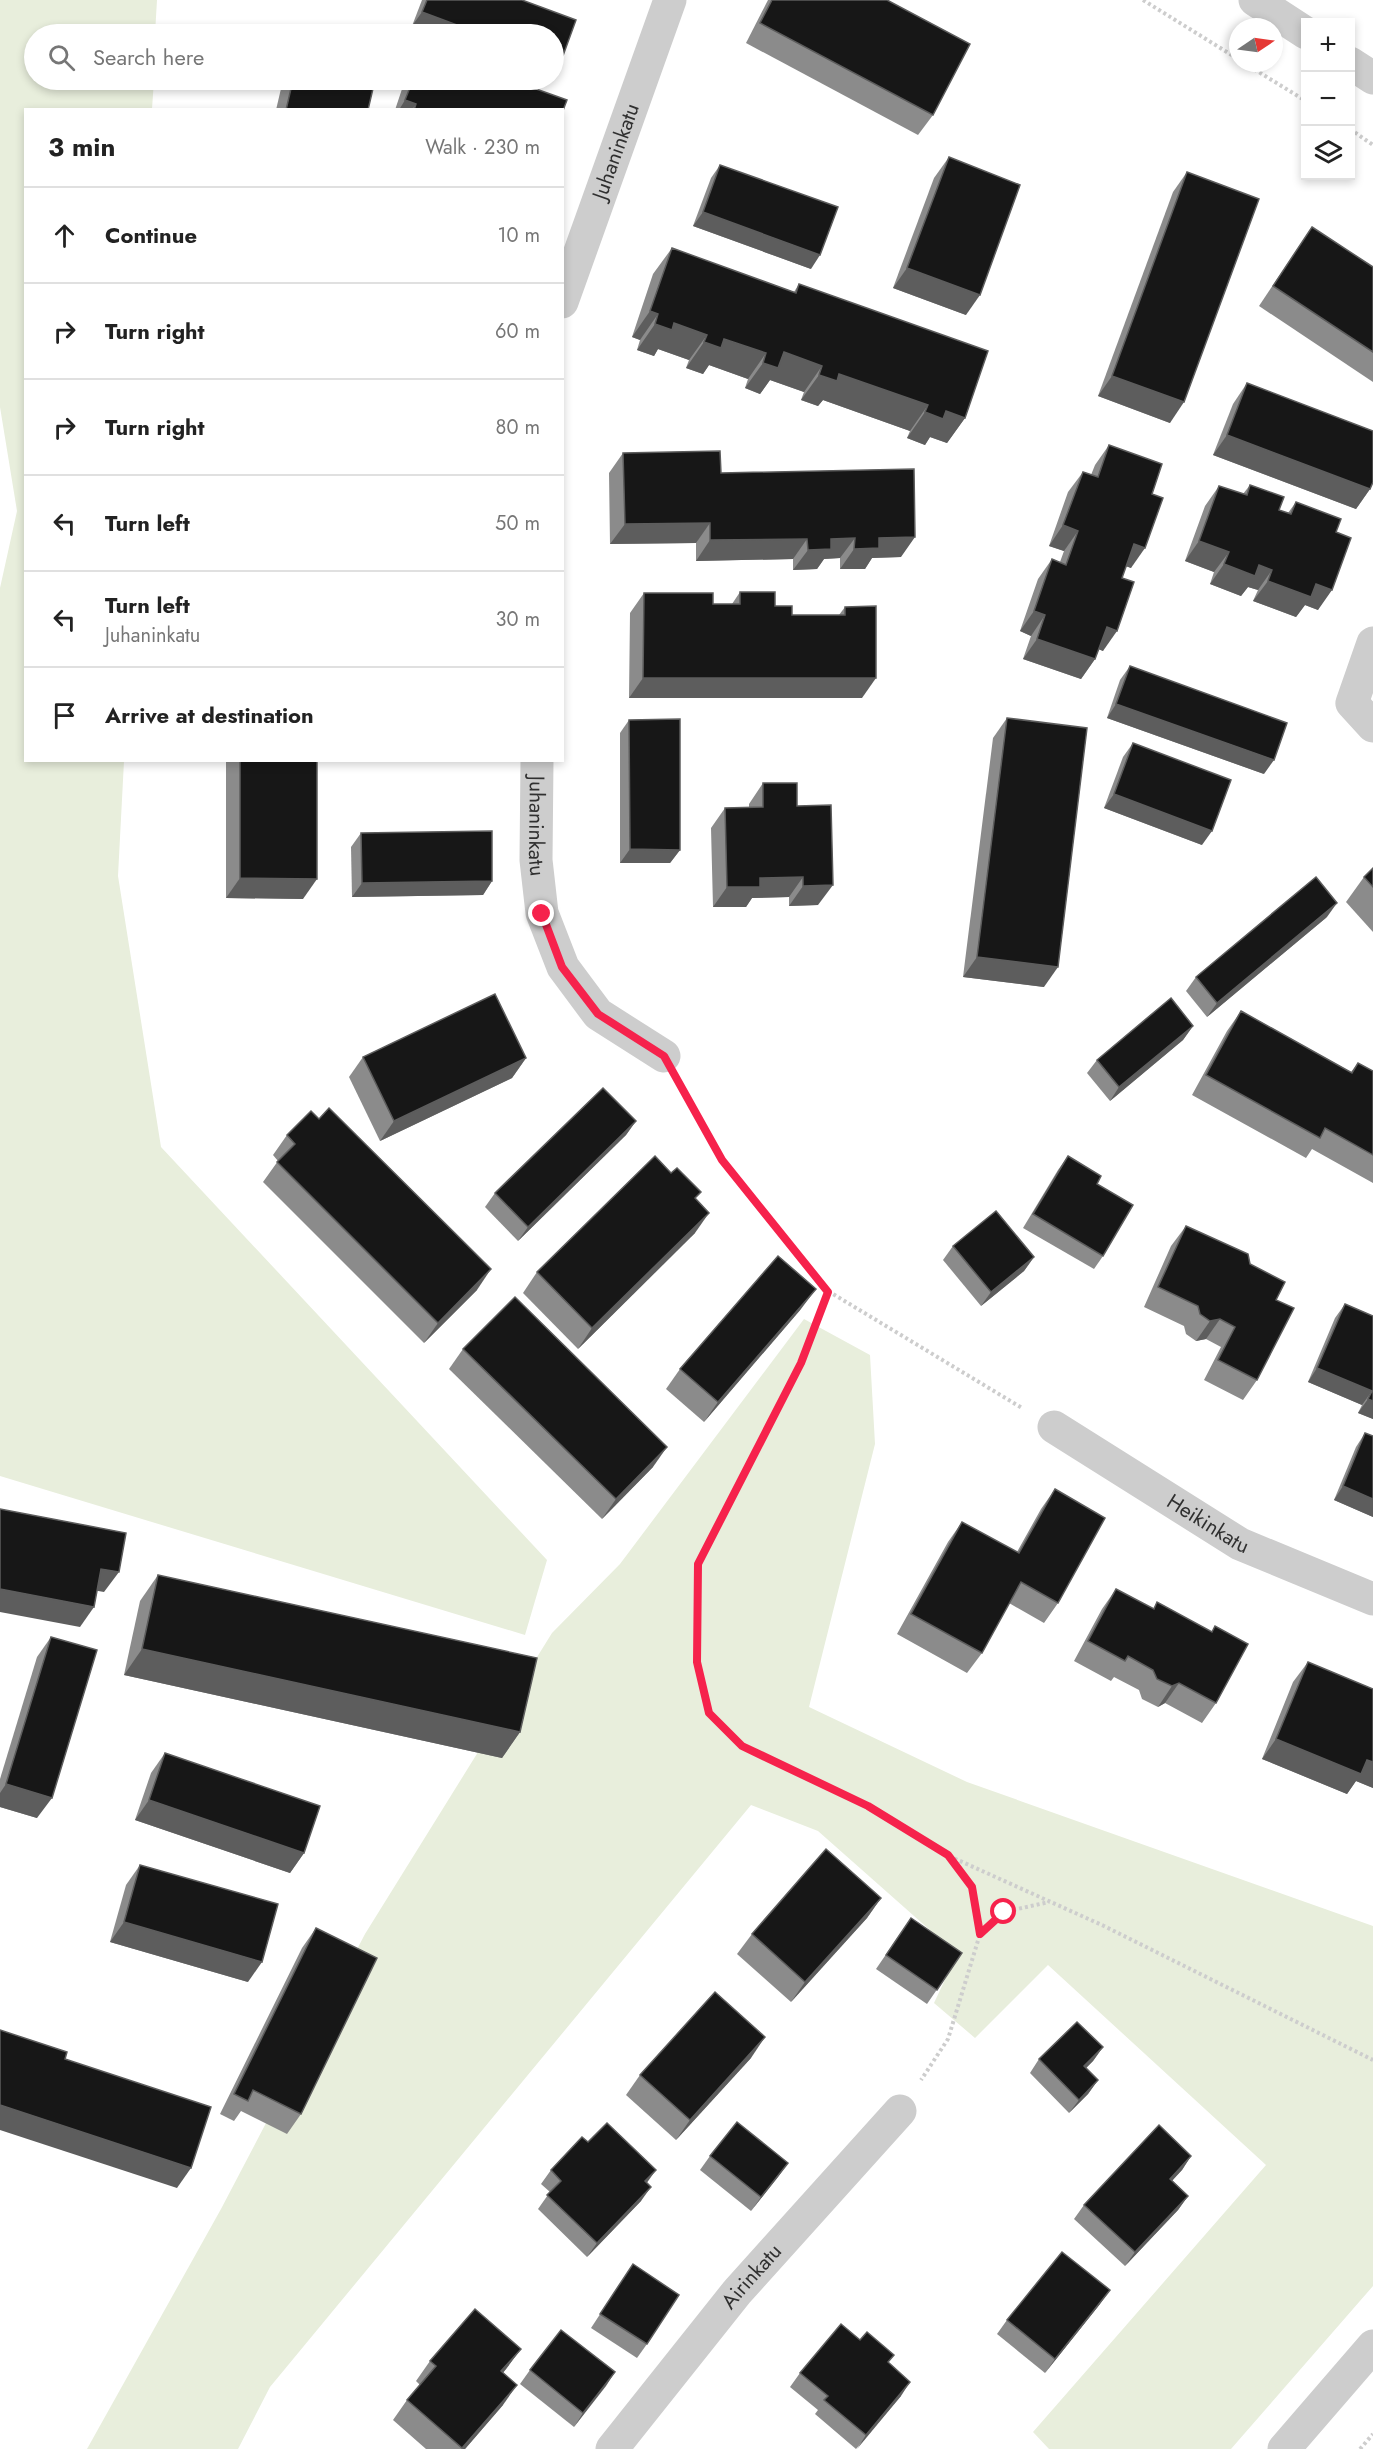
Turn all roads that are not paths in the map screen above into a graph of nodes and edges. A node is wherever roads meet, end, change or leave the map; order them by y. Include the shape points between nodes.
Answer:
1 (670, 0) edge
2 (1255, 0) edge
3 (1301, 30) edge
4 (1355, 66) edge
5 (1373, 78) edge
6 (564, 296) edge
7 (1373, 643) edge
8 (1373, 726) edge
9 (537, 762) edge
10 (664, 1056) road end
11 (1054, 1427) road end
12 (1373, 1599) edge
13 (900, 2111) road end
14 (1373, 2346) edge
15 (612, 2449) edge
16 (1284, 2449) edge

1 - 6 street, Juhaninkatu
2 - 3 street
4 - 5 street
7 - 8 street via 1352,703
9 - 10 street, Juhaninkatu via 536,860 542,914 562,967 598,1014
11 - 12 street, Heikinkatu via 1239,1544
13 - 15 street, Airinkatu via 737,2292
14 - 16 street

